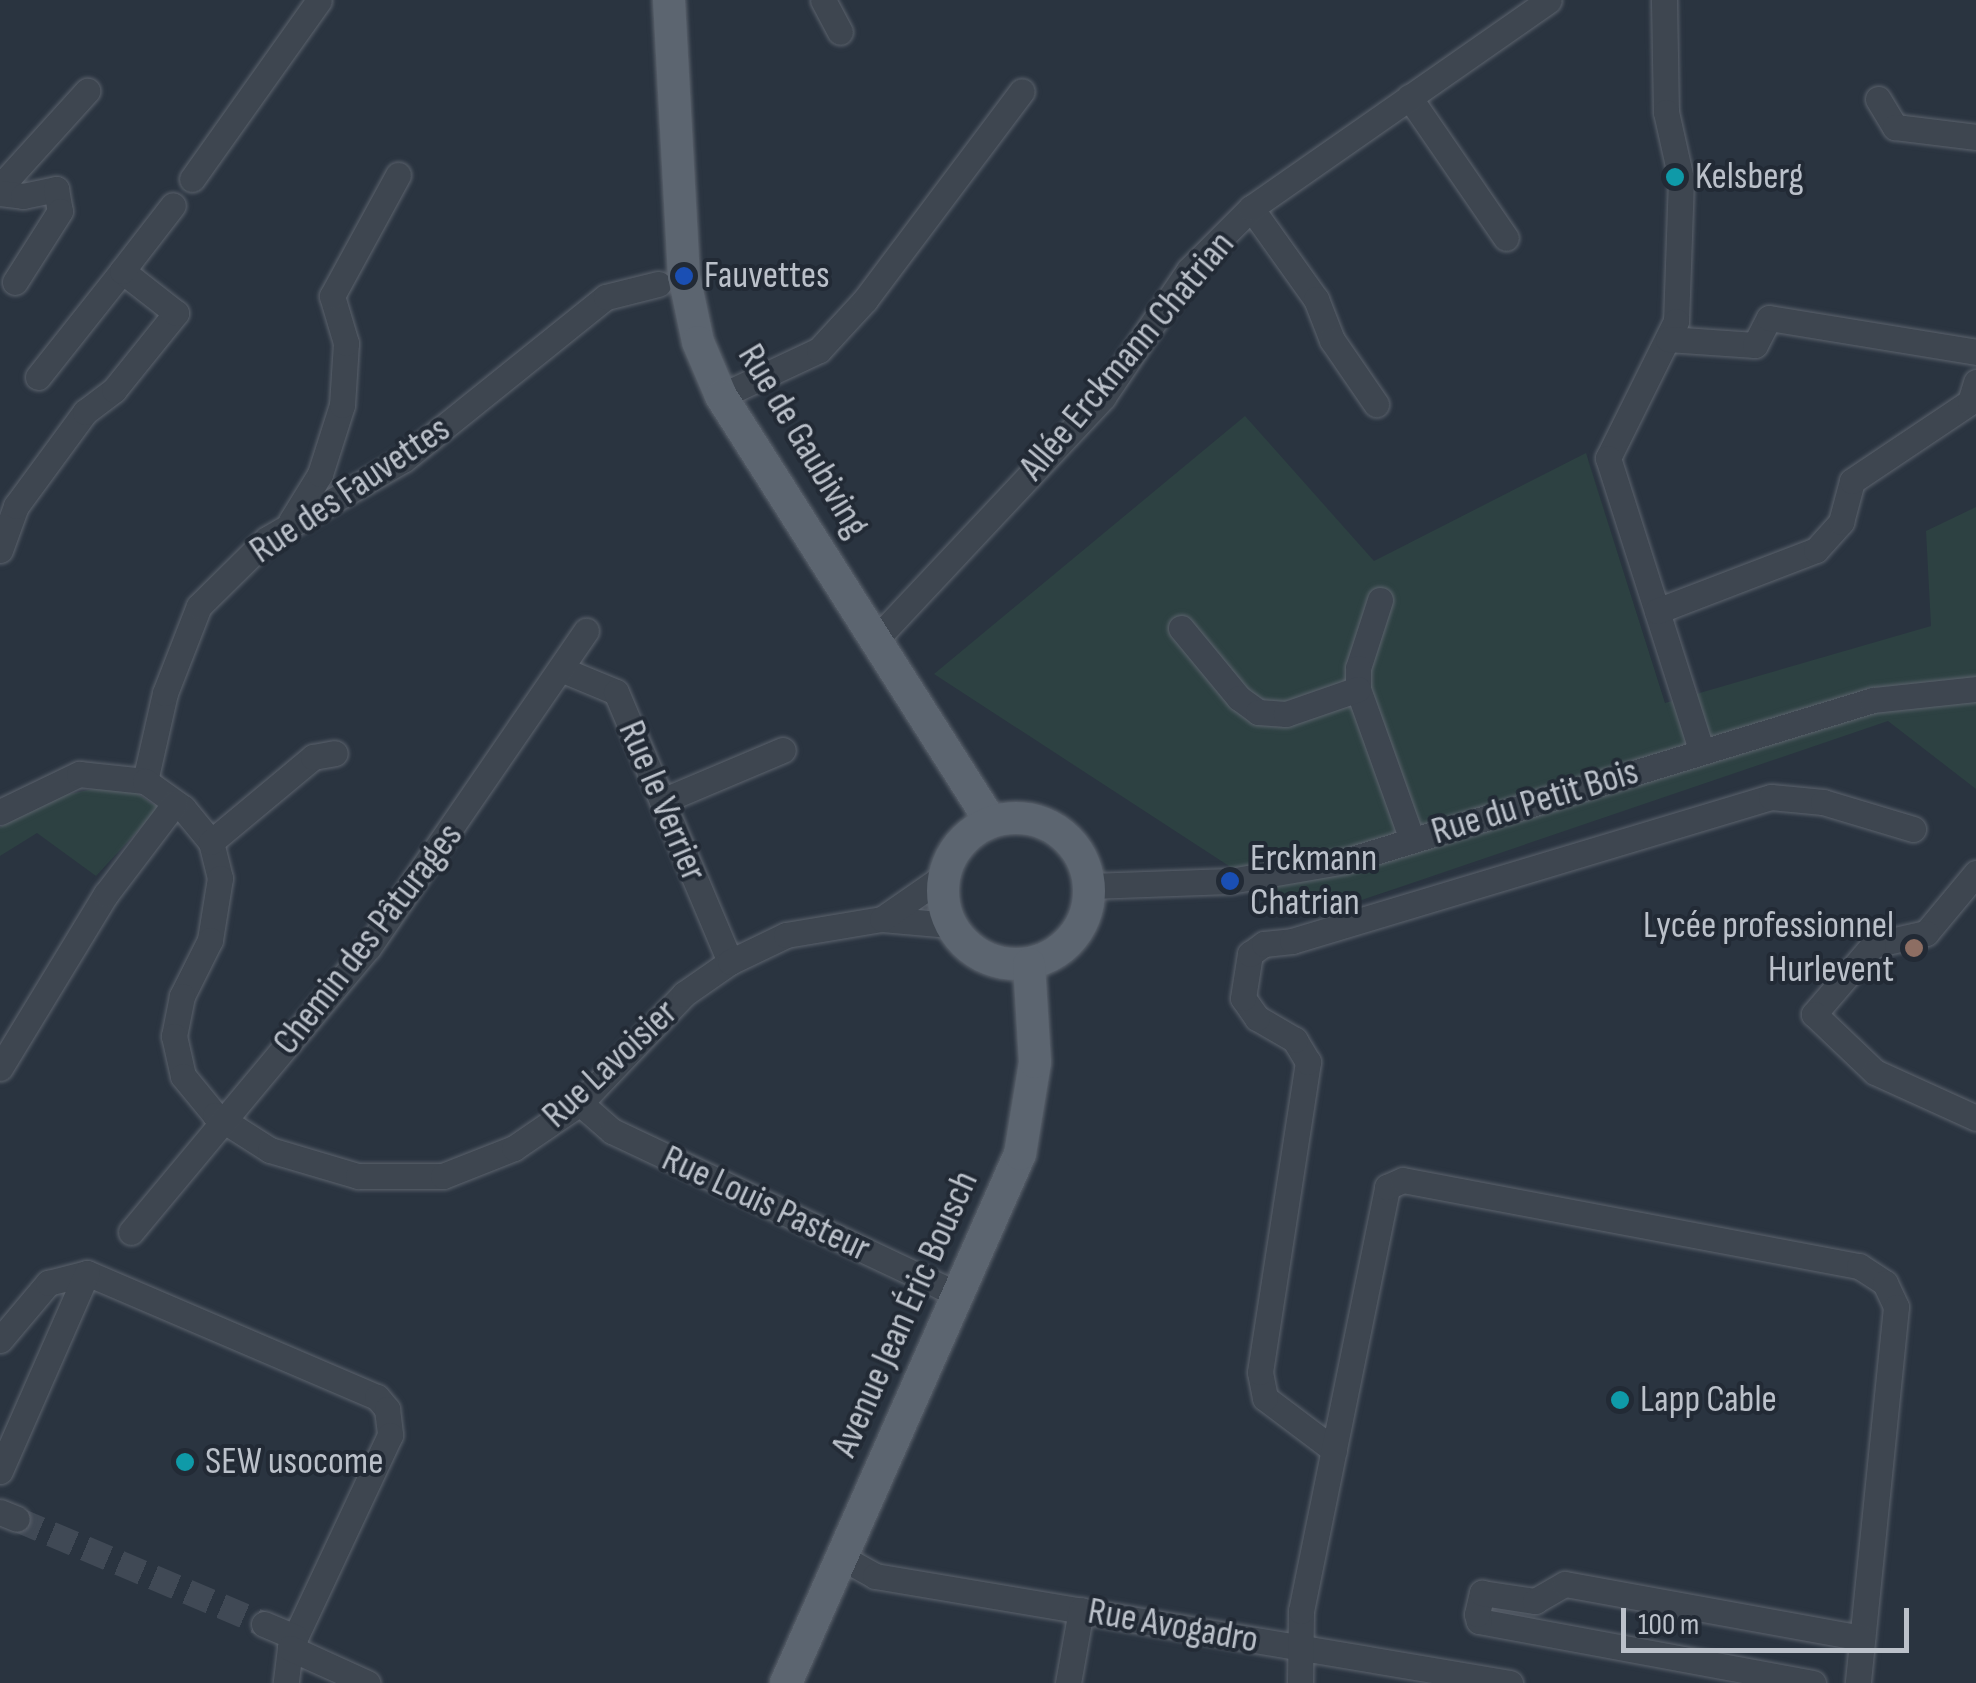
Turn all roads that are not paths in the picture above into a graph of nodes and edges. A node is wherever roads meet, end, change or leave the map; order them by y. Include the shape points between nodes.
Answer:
1 (318, 0) edge
2 (669, 0) edge
3 (823, 0) edge
4 (1548, 0) edge
5 (1664, 0) edge
6 (840, 32) dead end
7 (87, 91) dead end
8 (1022, 91) dead end
9 (1409, 97) junction
10 (1878, 99) dead end
11 (1976, 137) edge
12 (398, 175) dead end
13 (192, 179) dead end
14 (0, 190) edge
15 (173, 205) dead end
16 (1251, 208) junction
17 (1506, 238) dead end
18 (122, 271) junction
19 (14, 282) dead end
20 (658, 284) dead end
21 (1668, 339) junction
22 (1976, 352) edge
23 (38, 378) dead end
24 (1976, 382) edge
25 (721, 396) junction
26 (1376, 404) dead end
27 (288, 526) junction
28 (0, 550) edge
29 (1380, 600) dead end
30 (1657, 611) junction
31 (1181, 628) dead end
32 (586, 631) dead end
33 (878, 637) junction
34 (563, 670) junction
35 (1358, 689) junction
36 (1976, 690) edge
37 (783, 750) dead end
38 (1701, 750) junction
39 (335, 753) dead end
40 (145, 781) junction
41 (662, 801) junction
42 (176, 802) junction
43 (0, 812) edge
44 (991, 822) junction
45 (1913, 829) dead end
46 (1412, 840) junction
47 (210, 842) junction
48 (1976, 873) edge
49 (944, 876) junction
50 (1090, 886) junction
51 (882, 919) junction
52 (950, 925) junction
53 (730, 962) junction
54 (1030, 964) junction
55 (0, 1068) edge
56 (580, 1103) junction
57 (1976, 1118) edge
58 (224, 1120) junction
59 (131, 1232) dead end
60 (87, 1273) junction
61 (959, 1295) junction
62 (0, 1340) edge
63 (1334, 1450) junction
64 (0, 1471) edge
65 (840, 1557) junction
66 (1082, 1610) junction
67 (264, 1624) tunnel mouth
68 (1862, 1638) junction
69 (293, 1643) junction
70 (1305, 1649) junction
71 (286, 1683) edge
72 (367, 1683) edge
73 (786, 1683) edge
74 (1068, 1683) edge
75 (1300, 1683) edge
76 (1510, 1683) edge
77 (1813, 1683) edge
78 (1858, 1683) edge

1 - 13 street
2 - 25 main road, Rue de Gaubiving via 684,276 698,342
3 - 6 street
4 - 9 street, Allée Erckmann Chatrian
5 - 21 street via 1666,112 1681,179 1682,268
7 - 14 street
8 - 25 street via 865,300 819,350
9 - 16 street, Allée Erckmann Chatrian
9 - 17 street
10 - 11 street via 1895,127
12 - 27 street via 332,296 346,343 342,405 320,474
14 - 19 street via 23,196 56,188 58,220
15 - 18 street
16 - 26 street via 1316,298 1332,340
16 - 33 street, Allée Erckmann Chatrian via 1189,270 1103,397
18 - 23 street
18 - 28 street via 176,313 114,390 84,412 16,506
20 - 27 street, Rue des Fauvettes via 606,297 404,460
21 - 22 street via 1755,345 1770,318
21 - 30 street via 1608,458
24 - 30 street via 1970,402 1852,481 1841,522 1816,550
25 - 33 main road, Rue de Gaubiving
27 - 40 street, Rue des Fauvettes via 199,606 165,694
29 - 35 street via 1358,668
30 - 38 street
31 - 35 street via 1238,698 1258,712 1286,714
32 - 34 street, Chemin des Pâturages
33 - 44 main road, Rue de Gaubiving
34 - 41 street, Rue le Verrier via 616,692
34 - 58 street, Chemin des Pâturages via 368,948
35 - 46 street
36 - 38 street, Rue du Petit Bois via 1873,700
37 - 41 street
38 - 46 street, Rue du Petit Bois
39 - 47 street via 314,757
40 - 42 street
40 - 43 street via 79,774
41 - 53 street, Rue le Verrier
42 - 47 street
42 - 55 street via 106,894
44 - 49 main road via 953,853
44 - 50 main road via 1036,820 1056,830 1073,845
45 - 63 street via 1840,806 1771,798 1264,944 1250,954 1243,998 1256,1018 1295,1040 1308,1062 1260,1372 1265,1398
46 - 50 street, Rue du Petit Bois via 1345,861 1230,881
47 - 58 street, Rue Lavoisier via 220,878 210,940 182,996 174,1036 183,1076
48 - 57 street via 1926,934 1873,945 1814,1014 1875,1072
49 - 51 street, Rue Lavoisier
49 - 52 main road
50 - 54 main road via 1074,936
51 - 52 street, Rue Lavoisier
51 - 53 street, Rue Lavoisier via 786,935
52 - 54 main road via 984,958
53 - 56 street, Rue Lavoisier via 684,994
54 - 61 main road, Avenue Jean Éric Bousch via 1035,1062 1020,1154
56 - 58 street, Rue Lavoisier via 514,1148 444,1176 358,1176 270,1150
56 - 61 street, Rue Louis Pasteur via 612,1131
58 - 59 street, Chemin des Pâturages
60 - 62 street via 48,1283
60 - 64 street
60 - 69 street via 376,1397 387,1409 390,1435
61 - 65 main road, Avenue Jean Éric Bousch
63 - 68 street via 1388,1187 1404,1180 1858,1266 1885,1283 1896,1308
63 - 70 street via 1302,1610
65 - 66 street, Rue Avogadro via 875,1576
65 - 73 main road, Avenue Jean Éric Bousch
66 - 70 street, Rue Avogadro
66 - 74 street
67 - 69 street
68 - 77 street via 1565,1584 1535,1601 1482,1593 1479,1622
68 - 78 street
69 - 71 street
69 - 72 street
70 - 75 street
70 - 76 street, Rue Avogadro

